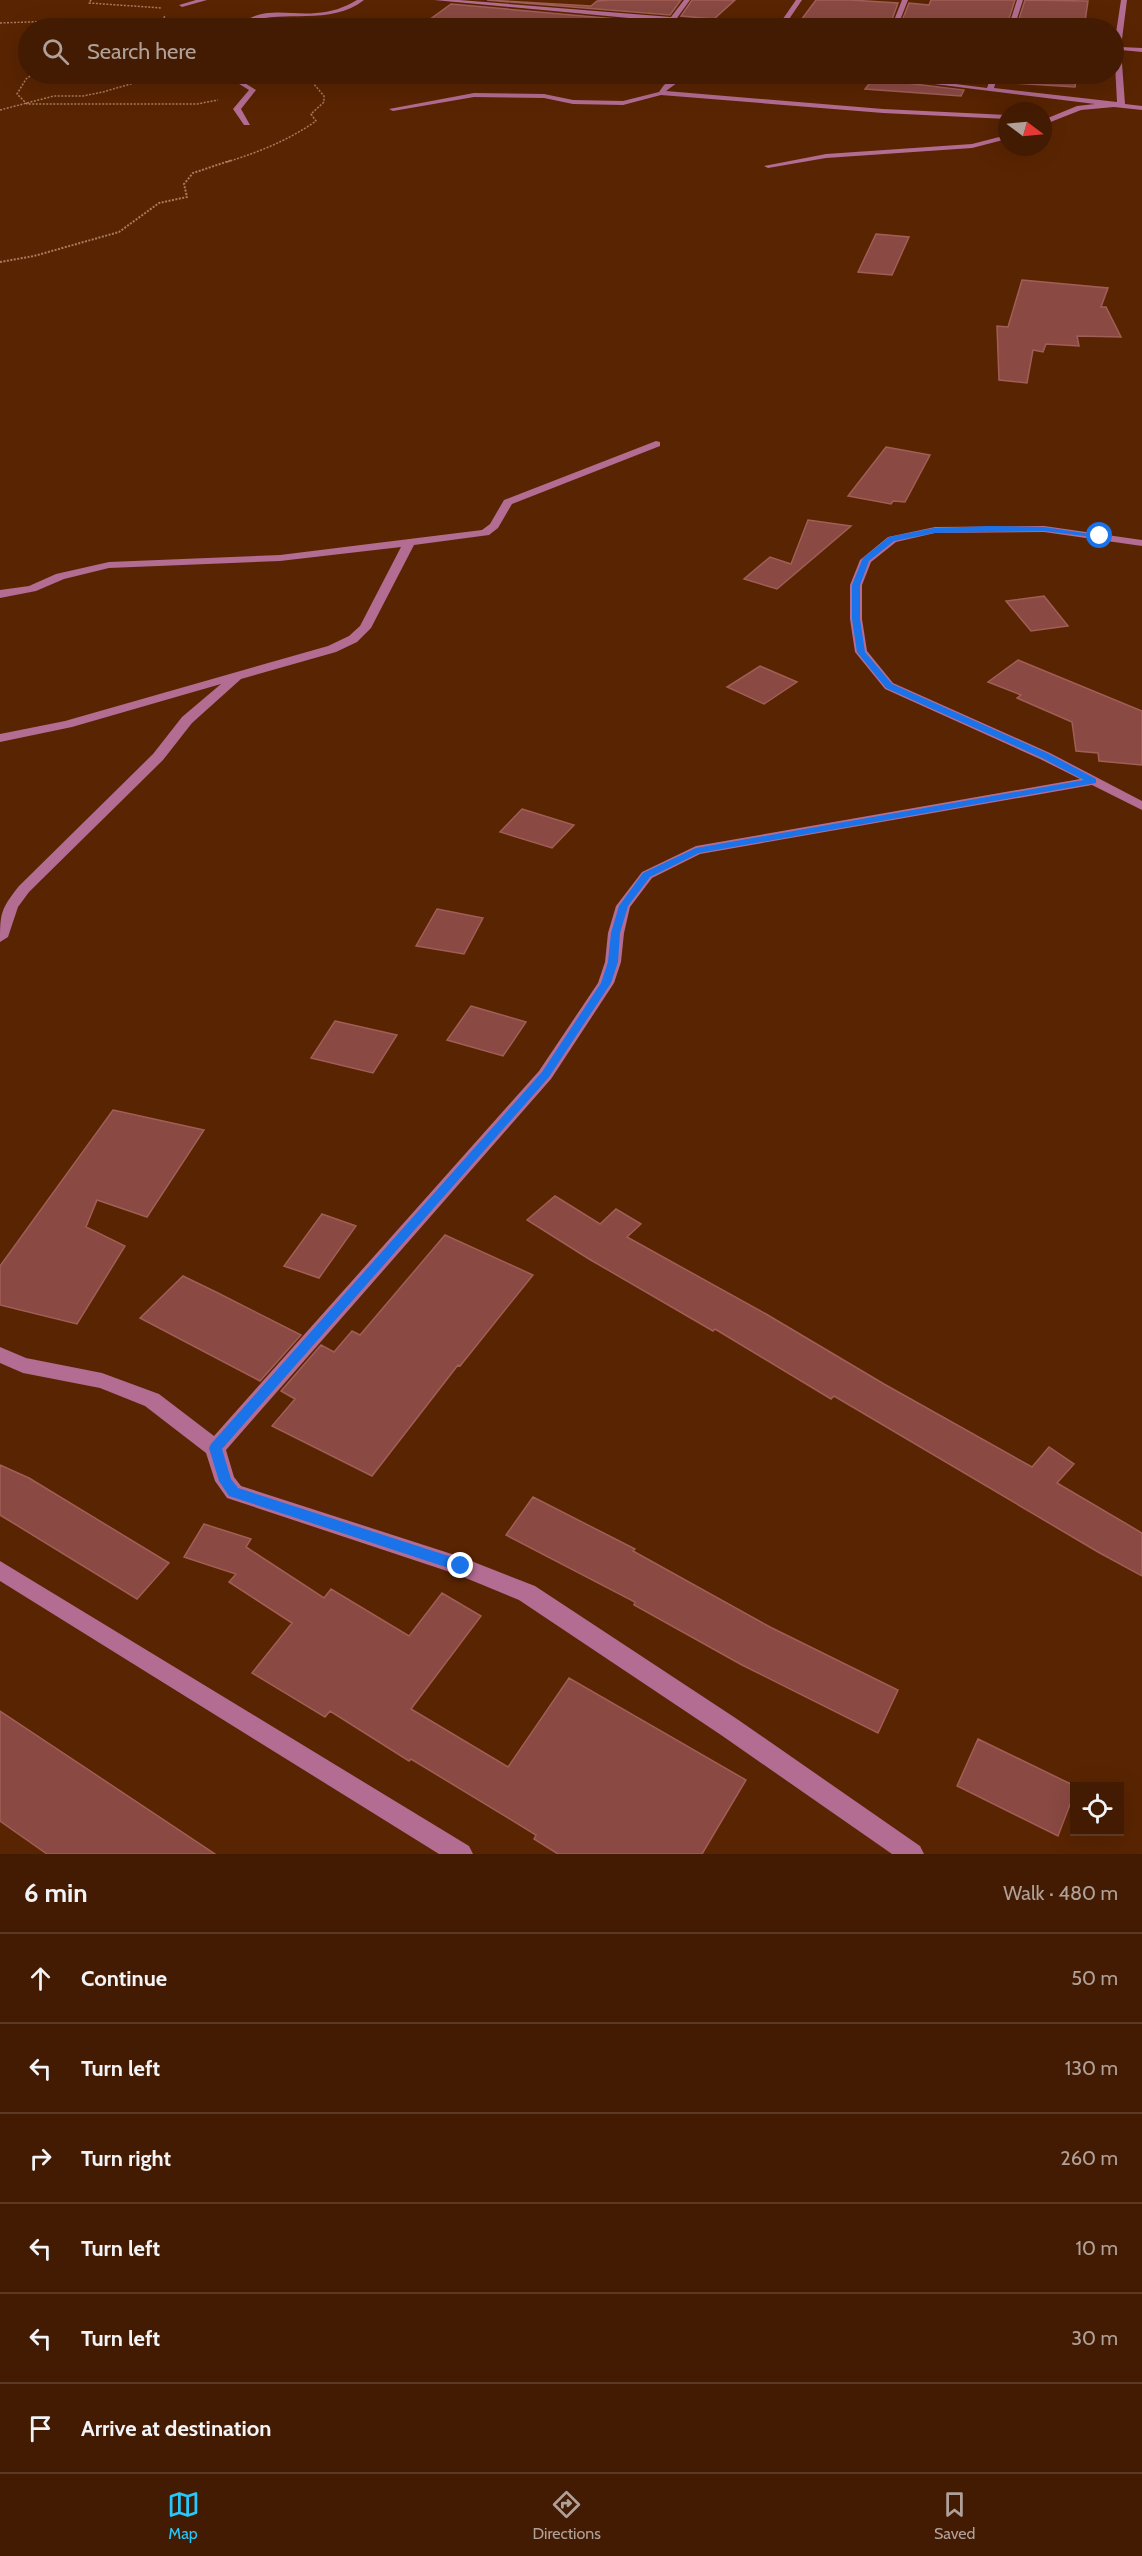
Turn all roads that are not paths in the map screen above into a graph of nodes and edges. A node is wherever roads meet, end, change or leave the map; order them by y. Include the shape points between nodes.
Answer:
1 (204, 0) edge
2 (361, 0) edge
3 (437, 0) edge
4 (687, 0) edge
5 (799, 0) edge
6 (905, 0) edge
7 (1020, 0) edge
8 (1124, 0) edge
9 (472, 1) edge
10 (182, 6) dead end
11 (253, 18) edge
12 (655, 18) edge
13 (674, 18) edge
14 (787, 18) edge
15 (898, 18) edge
16 (1014, 18) edge
17 (1121, 18) edge
18 (1124, 49) edge
19 (1142, 50) edge
20 (243, 84) edge
21 (669, 84) edge
22 (940, 84) edge
23 (992, 84) edge
24 (1119, 84) edge
25 (990, 90) junction
26 (661, 93) junction
27 (1121, 104) junction
28 (1142, 108) edge
29 (393, 109) dead end
30 (998, 117) edge
31 (1052, 118) edge
32 (247, 123) dead end
33 (998, 139) edge
34 (768, 166) dead end
35 (656, 444) dead end
36 (409, 543) junction
37 (1142, 543) edge
38 (0, 594) edge
39 (240, 675) junction
40 (0, 738) edge
41 (1093, 781) junction
42 (1142, 806) edge
43 (0, 937) edge
44 (0, 1355) edge
45 (215, 1448) junction
46 (0, 1570) edge
47 (461, 1854) edge
48 (912, 1854) edge

1 - 10 street
2 - 11 street via 326,16 266,14
3 - 9 street
4 - 13 street
5 - 14 street
6 - 15 street
7 - 16 street
8 - 17 street
9 - 12 street
18 - 19 street
20 - 32 street via 253,90 237,109
21 - 26 street
22 - 25 street
23 - 25 street
24 - 27 street
25 - 27 street
26 - 29 street via 610,104 544,96 474,95
26 - 30 street
27 - 28 street
27 - 31 street via 1080,108
33 - 34 street via 972,146 826,156
35 - 36 street via 508,502 497,525 485,533
36 - 38 street via 280,558 109,566 60,576 32,589
36 - 39 street via 365,628 353,639 332,649
37 - 41 street via 1044,529 934,530 892,539 866,560 856,585 861,652 889,686
39 - 40 street via 68,724
39 - 43 street via 187,720 158,757 38,873 11,906
41 - 42 street
41 - 45 street via 696,850 647,875 623,906 606,983 545,1075
44 - 45 street via 23,1365 102,1381 152,1400
45 - 48 street via 225,1481 234,1492 461,1566 527,1593 729,1726
46 - 47 street

